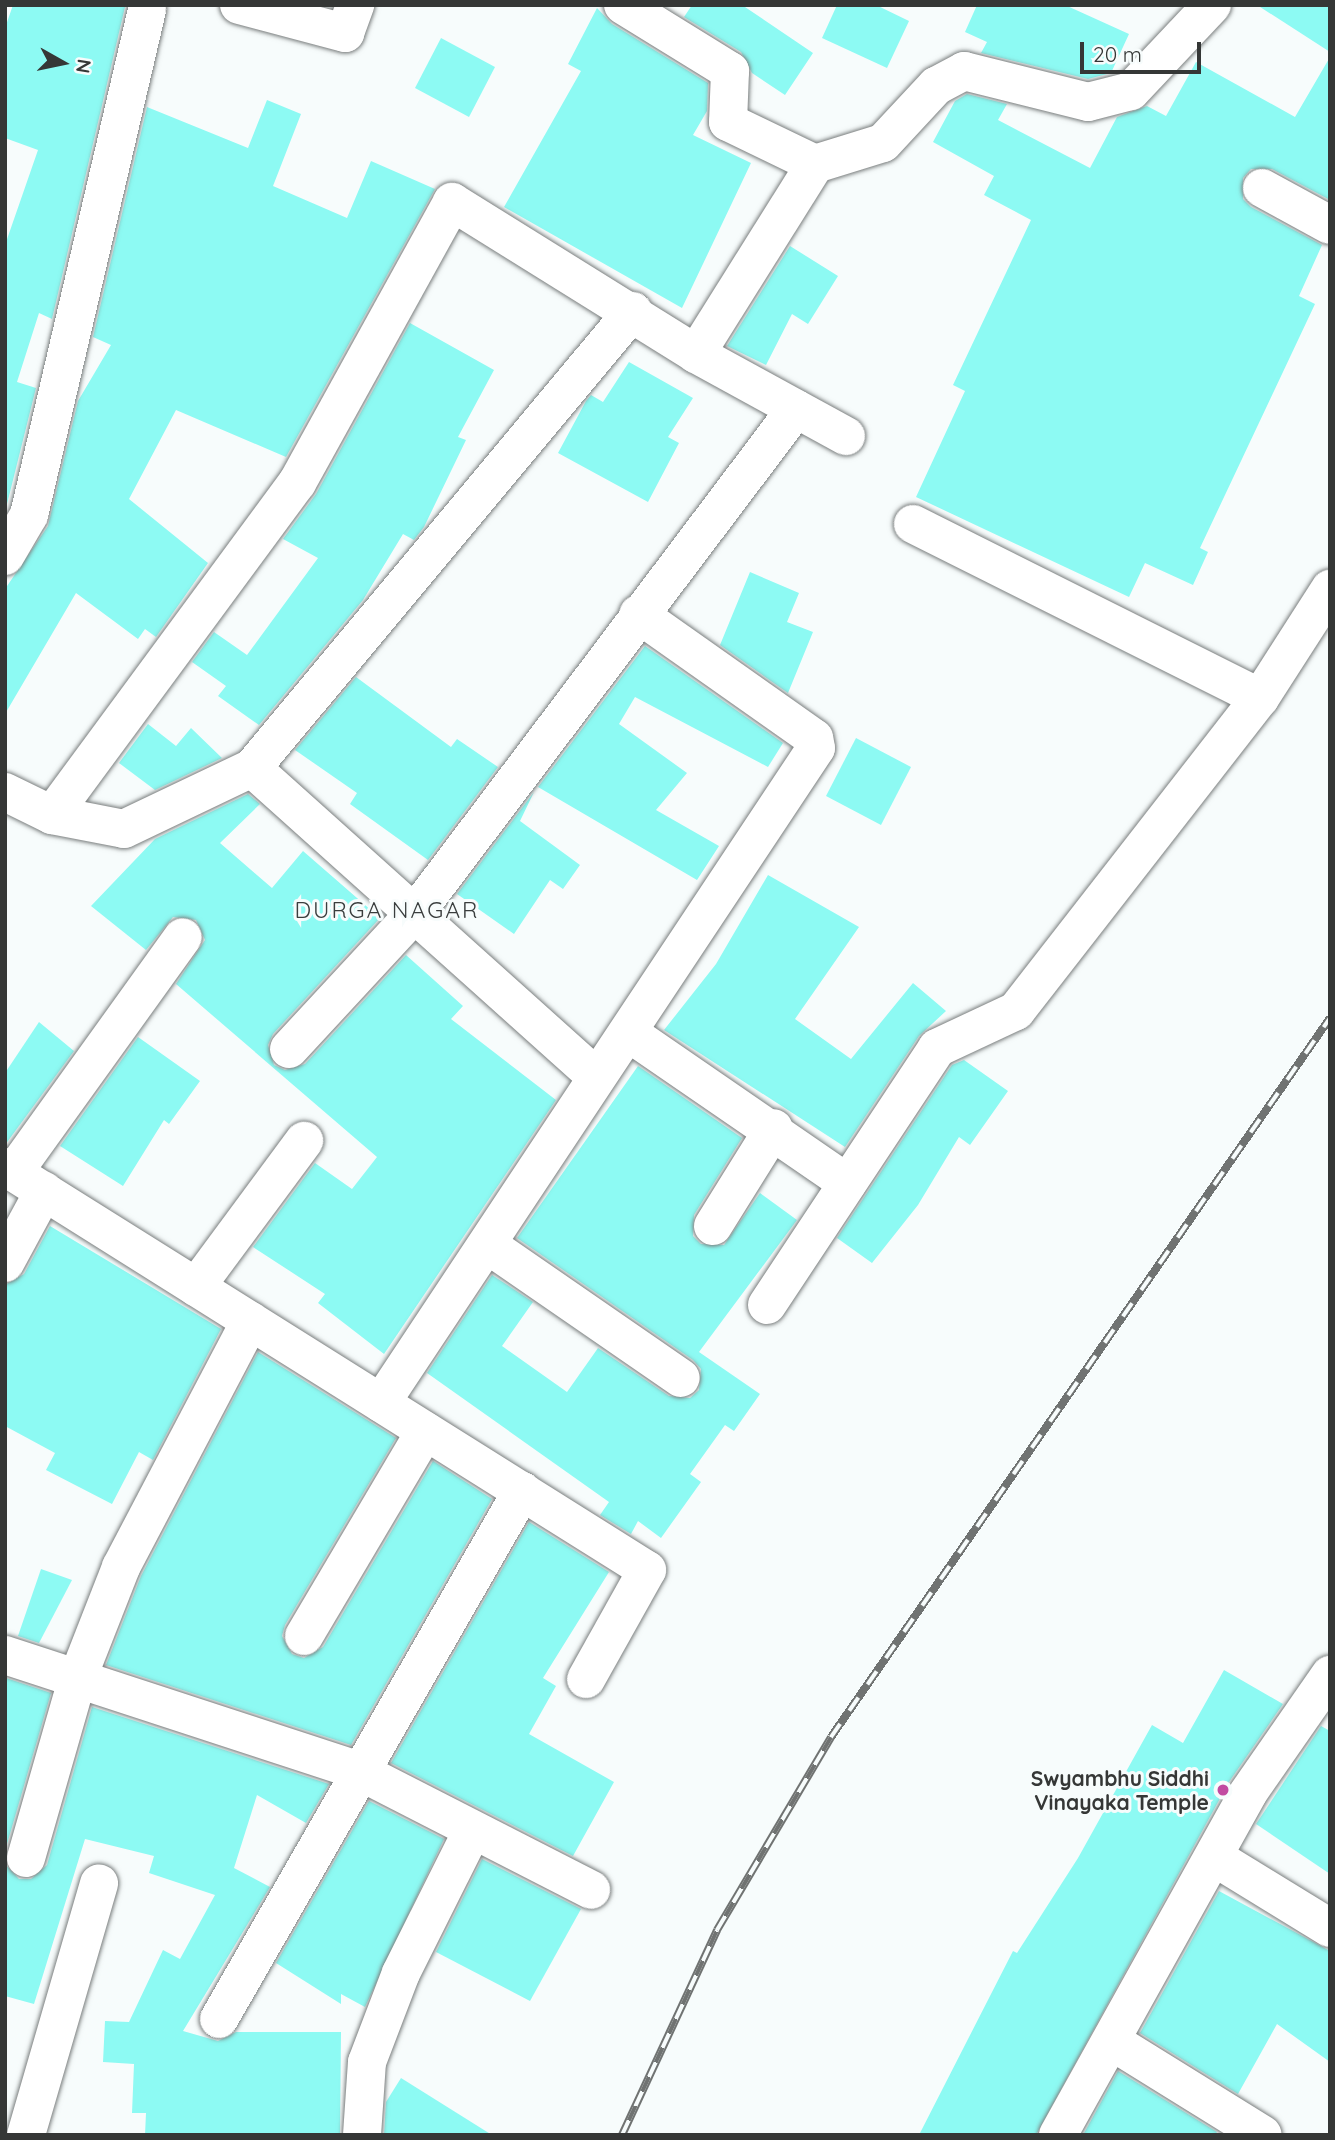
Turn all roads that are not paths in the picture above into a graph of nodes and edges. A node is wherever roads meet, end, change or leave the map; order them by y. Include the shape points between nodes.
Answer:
1 (239, 5) edge
2 (355, 5) edge
3 (623, 5) edge
4 (1212, 5) edge
5 (150, 7) edge
6 (815, 164) junction
7 (1262, 188) dead end
8 (1330, 225) edge
9 (633, 311) junction
10 (696, 354) junction
11 (796, 409) junction
12 (846, 436) dead end
13 (913, 524) dead end
14 (5, 556) edge
15 (1330, 589) edge
16 (638, 614) junction
17 (1260, 698) junction
18 (252, 768) junction
19 (5, 792) edge
20 (52, 815) junction
21 (417, 911) junction
22 (183, 937) dead end
23 (629, 1032) junction
24 (289, 1048) dead end
25 (595, 1076) junction
26 (774, 1128) junction
27 (304, 1141) dead end
28 (21, 1177) edge
29 (846, 1183) junction
30 (713, 1226) dead end
31 (488, 1245) junction
32 (5, 1263) edge
33 (197, 1287) junction
34 (767, 1305) dead end
35 (250, 1321) junction
36 (681, 1378) dead end
37 (381, 1403) junction
38 (425, 1431) junction
39 (522, 1492) junction
40 (304, 1636) dead end
41 (5, 1655) edge
42 (1330, 1675) edge
43 (78, 1677) junction
44 (586, 1679) dead end
45 (357, 1770) junction
46 (471, 1831) junction
47 (1214, 1857) junction
48 (26, 1858) dead end
49 (99, 1884) dead end
50 (591, 1890) dead end
51 (1330, 1928) edge
52 (219, 2019) dead end
53 (1114, 2042) junction
54 (26, 2135) edge
55 (362, 2135) edge
56 (1058, 2135) edge
57 (1263, 2135) edge

1 - 2 street via 345,33
3 - 6 street via 730,71 728,122
4 - 6 street via 1166,61 1131,91 1107,100 1069,98 964,71 936,86 883,143
5 - 14 street via 29,515
6 - 10 street
7 - 8 street
9 - 10 street
9 - 18 street
9 - 20 street via 452,202 297,484
10 - 11 street
11 - 12 street
11 - 16 street
13 - 17 street
15 - 17 street
16 - 21 street
16 - 23 street via 814,738 817,748
17 - 29 street via 1016,1011 937,1048
18 - 20 street via 124,829
18 - 21 street
19 - 20 street
21 - 24 street
21 - 25 street
22 - 28 street
23 - 25 street
23 - 26 street
25 - 31 street
26 - 29 street
26 - 30 street
27 - 33 street
28 - 32 street
28 - 33 street
29 - 34 street
31 - 36 street
31 - 37 street
33 - 35 street
35 - 37 street
35 - 43 street via 125,1556
37 - 38 street
38 - 39 street
38 - 40 street
39 - 44 street via 647,1570
39 - 45 street
41 - 43 street
42 - 47 street via 1248,1793
43 - 45 street
43 - 48 street
45 - 46 street
45 - 52 street
46 - 50 street
46 - 55 street via 401,1973 367,2062
47 - 51 street
47 - 53 street
49 - 54 street
53 - 56 street
53 - 57 street

